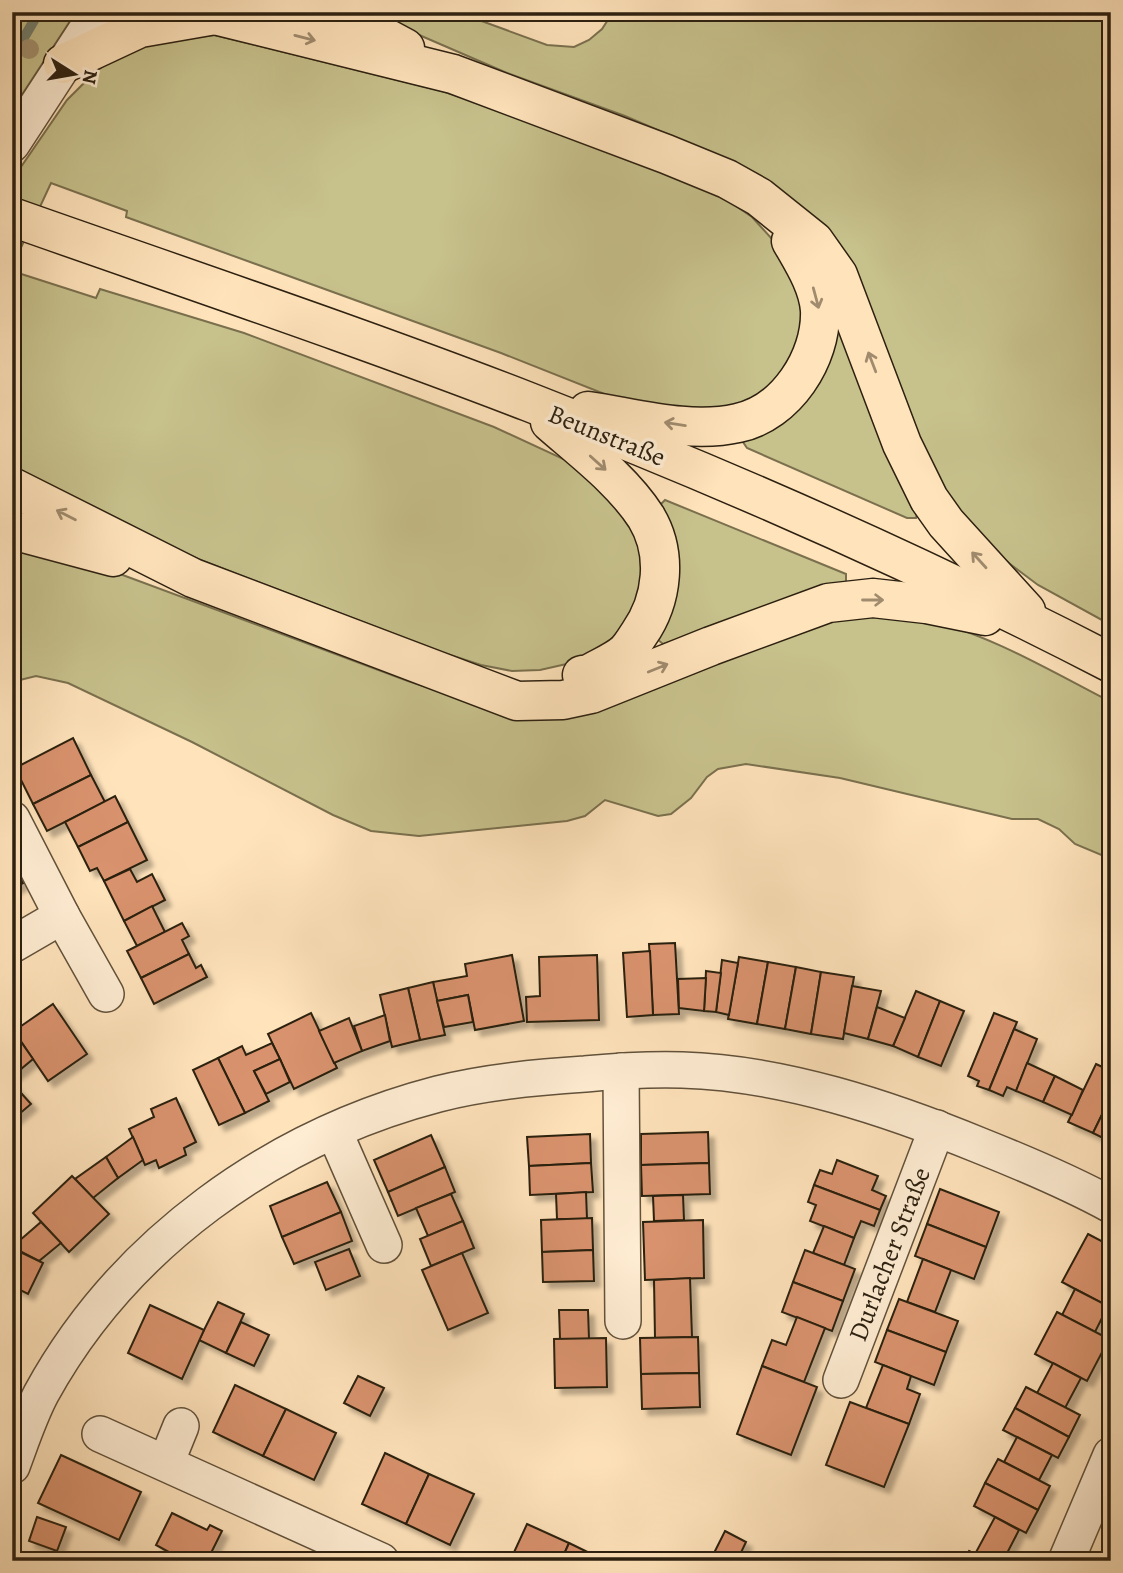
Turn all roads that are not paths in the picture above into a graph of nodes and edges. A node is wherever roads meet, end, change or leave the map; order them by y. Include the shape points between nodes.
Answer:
1 (98, 12) edge
2 (338, 12) edge
3 (213, 14) edge
4 (63, 64) junction
5 (453, 74) junction
6 (12, 144) edge
7 (759, 197) junction
8 (12, 217) edge
9 (528, 402) junction
10 (12, 487) edge
11 (12, 530) edge
12 (193, 578) junction
13 (1042, 628) junction
14 (1111, 663) edge
15 (452, 678) junction
16 (12, 819) edge
17 (62, 916) junction
18 (12, 945) edge
19 (106, 994) dead end
20 (621, 1071) junction
21 (937, 1128) junction
22 (334, 1131) junction
23 (1111, 1205) edge
24 (384, 1245) dead end
25 (623, 1321) dead end
26 (841, 1380) dead end
27 (28, 1399) edge
28 (181, 1426) dead end
29 (100, 1434) dead end
30 (1111, 1455) edge
31 (166, 1463) junction
32 (12, 1466) edge
33 (381, 1561) edge
34 (1066, 1561) edge

1 - 4 street
2 - 5 main road
3 - 4 main road via 140,28
3 -> 5 main road
4 - 6 street
5 - 7 main road via 666,154
7 -> 9 main road via 810,273 820,310 816,349 793,388 759,418 696,427
13 -> 7 main road via 929,499 902,444 838,275 814,241
8 - 9 main road, Beunstraße
9 - 13 main road, Beunstraße via 839,531
9 -> 15 main road via 610,474 645,516 656,539 658,595 647,623 627,651 589,674 534,685
12 -> 10 main road
11 - 12 main road
12 - 15 main road
13 - 14 main road, Beunstraße
15 -> 13 main road via 517,701 563,700 592,694 828,603 873,598
16 - 17 street
17 - 18 street
17 - 19 street
20 - 21 street via 683,1070 754,1078 861,1102
20 - 22 street via 549,1076 438,1094
20 - 25 street
21 - 23 street via 1064,1180
21 - 26 street, Durlacher Straße
22 - 24 street
22 - 27 street via 237,1183 182,1223 93,1315
27 - 32 street
28 - 31 street
29 - 31 street
30 - 34 street
31 - 33 street

